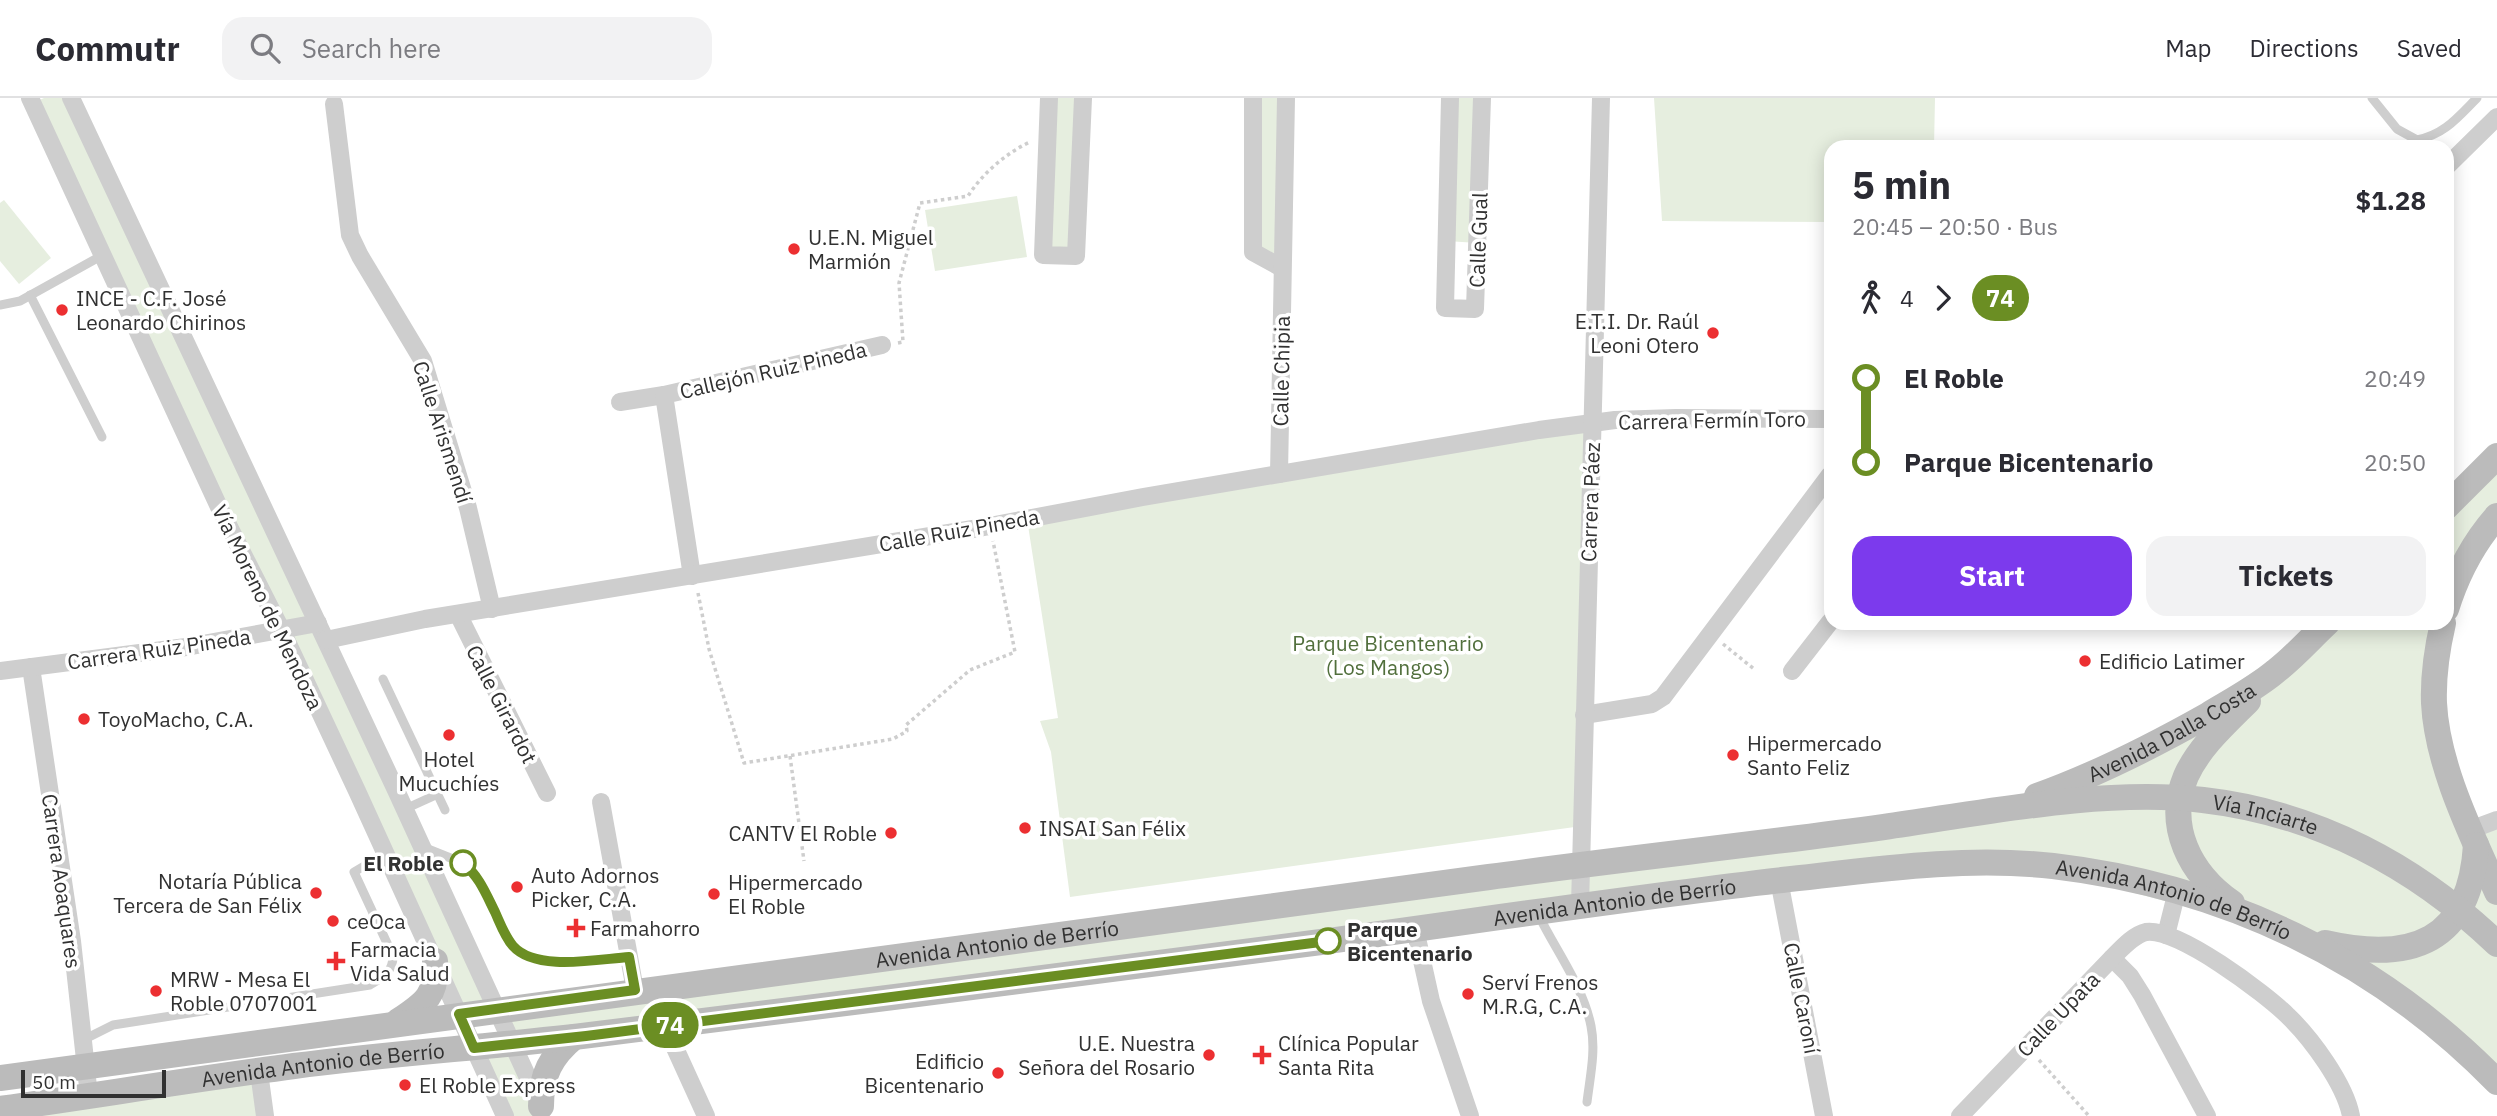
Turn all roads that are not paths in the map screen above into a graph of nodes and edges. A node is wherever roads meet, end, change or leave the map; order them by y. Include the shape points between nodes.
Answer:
1 (71, 98) edge
2 (1049, 98) edge
3 (1083, 98) edge
4 (1253, 98) edge
5 (1286, 98) edge
6 (1450, 98) edge
7 (1482, 98) edge
8 (1601, 98) edge
9 (2372, 98) edge
10 (2477, 98) edge
11 (36, 100) edge
12 (334, 104) dead end
13 (2497, 117) edge
14 (2454, 158) edge
15 (101, 256) junction
16 (1282, 268) junction
17 (30, 295) junction
18 (0, 305) edge
19 (882, 345) road end
20 (664, 395) junction
21 (620, 402) dead end
22 (1824, 419) edge
23 (1593, 423) junction
24 (102, 437) dead end
25 (2497, 456) edge
26 (1279, 474) junction
27 (1824, 483) edge
28 (2454, 499) edge
29 (2497, 516) edge
30 (692, 576) junction
31 (2454, 588) edge
32 (492, 609) junction
33 (458, 614) junction
34 (1824, 630) edge
35 (2320, 630) edge
36 (2442, 630) edge
37 (282, 631) junction
38 (322, 631) junction
39 (31, 667) junction
40 (0, 671) edge
41 (1792, 671) dead end
42 (2275, 672) junction
43 (383, 679) dead end
44 (1584, 715) junction
45 (547, 793) dead end
46 (438, 794) junction
47 (2180, 799) junction
48 (601, 802) dead end
49 (405, 809) junction
50 (445, 810) dead end
51 (1996, 811) junction
52 (2497, 820) edge
53 (2473, 838) junction
54 (422, 847) junction
55 (386, 853) junction
56 (1581, 865) junction
57 (1779, 880) junction
58 (2177, 891) junction
59 (2497, 892) edge
60 (1580, 906) junction
61 (2459, 910) junction
62 (1538, 913) junction
63 (2248, 914) junction
64 (1415, 929) junction
65 (2166, 935) junction
66 (2303, 938) junction
67 (2497, 944) edge
68 (629, 957) junction
69 (2112, 958) junction
70 (435, 961) junction
71 (635, 990) junction
72 (496, 1009) junction
73 (459, 1014) junction
74 (394, 1023) junction
75 (665, 1026) junction
76 (574, 1037) junction
77 (83, 1040) junction
78 (512, 1044) junction
79 (474, 1048) junction
80 (86, 1066) junction
81 (259, 1072) junction
82 (0, 1078) edge
83 (2497, 1082) edge
84 (89, 1096) junction
85 (1587, 1102) dead end
86 (0, 1109) edge
87 (543, 1111) edge
88 (265, 1116) edge
89 (505, 1116) edge
90 (706, 1116) edge
91 (1470, 1116) edge
92 (1824, 1116) edge
93 (1960, 1116) edge
94 (2207, 1116) edge
95 (2351, 1116) edge

1 - 38 street, Vía Moreno de Mendoza
2 - 3 street via 1043,255 1076,256
4 - 16 street via 1252,252
5 - 16 street, Calle Chipia
6 - 7 street, Calle Gual via 1444,308 1475,309
8 - 23 street, Carrera Páez
9 - 10 lane via 2397,129 2417,140 2434,137
11 - 15 street, Vía Moreno de Mendoza
12 - 32 street, Calle Arismendí via 350,235 423,361 468,508
13 - 14 street
15 - 17 lane
15 - 37 street, Vía Moreno de Mendoza
16 - 26 street, Calle Chipia
17 - 18 lane
17 - 24 lane
19 - 20 street, Callejón Ruiz Pineda
20 - 21 street, Callejón Ruiz Pineda
20 - 30 street, Callejón Ruiz Pineda
22 - 23 street, Carrera Fermín Toro via 1676,418
23 - 26 street, Calle Ruiz Pineda
23 - 44 street, Carrera Páez
25 - 28 street
26 - 30 street, Calle Ruiz Pineda
27 - 44 street via 1663,697 1652,704
29 - 31 street via 2476,542
30 - 32 street, Calle Ruiz Pineda
32 - 33 street, Calle Ruiz Pineda
33 - 38 street, Calle Ruiz Pineda
33 - 45 street, Calle Girardot
34 - 41 street
35 - 42 street, Avenida Dalla Costa
36 - 53 street via 2435,677 2437,728
37 - 38 street, Carrera Ruiz Pineda
37 - 39 street, Carrera Ruiz Pineda
37 - 55 street, Vía Moreno de Mendoza
38 - 49 street, Vía Moreno de Mendoza
39 - 40 street, Carrera Ruiz Pineda
39 - 77 street, Carrera Aoaquares
42 - 47 street via 2198,757
42 - 51 street, Avenida Dalla Costa via 2118,762
43 - 46 lane
44 - 56 street, Carrera Páez
46 - 49 lane
46 - 50 lane
47 - 51 street, Vía Inciarte via 2100,800
47 - 61 street, Vía Inciarte via 2227,803 2309,824 2395,865
47 - 63 street via 2179,828 2189,857 2208,884
48 - 68 street
49 - 54 street, Vía Moreno de Mendoza
51 - 56 street, Avenida Antonio de Berrío
52 - 53 street
53 - 59 street
53 - 61 street via 2474,874
54 - 68 lane via 463,863 473,872 513,946 527,956 582,962
54 - 72 street, Vía Moreno de Mendoza
55 - 70 street, Vía Moreno de Mendoza
55 - 77 lane via 354,872 393,956 393,966 385,976 370,985 113,1025
56 - 60 street, Carrera Páez
56 - 71 street, Avenida Antonio de Berrío
57 - 58 street, Avenida Antonio de Berrío via 1910,865 2023,863 2098,873
57 - 60 street, Avenida Antonio de Berrío
57 - 92 street, Calle Caroní
58 - 63 street, Avenida Antonio de Berrío
58 - 65 street
60 - 62 street, Avenida Antonio de Berrío
61 - 66 street via 2437,934 2399,949 2376,952
61 - 67 street, Vía Inciarte
62 - 64 street, Avenida Antonio de Berrío
62 - 85 lane via 1582,995 1591,1027
63 - 66 street, Avenida Antonio de Berrío
64 - 75 street, Avenida Antonio de Berrío
64 - 91 street via 1431,1001
65 - 69 street, Calle Upata via 2146,932
65 - 95 street via 2225,968 2288,1016 2331,1072
66 - 83 street via 2406,1002
68 - 71 street
69 - 93 street, Calle Upata
69 - 94 street via 2142,995
70 - 73 street, Vía Moreno de Mendoza
70 - 74 street via 435,985 429,998
71 - 72 street, Avenida Antonio de Berrío
72 - 73 street, Avenida Antonio de Berrío
72 - 78 street, Vía Moreno de Mendoza
73 - 74 street, Avenida Antonio de Berrío
73 - 79 street, Vía Moreno de Mendoza
74 - 80 street, Avenida Antonio de Berrío
75 - 76 street, Avenida Antonio de Berrío
75 - 90 street
76 - 78 street, Avenida Antonio de Berrío
76 - 87 street via 551,1060 541,1085
77 - 80 street, Carrera Aoaquares
78 - 79 street, Avenida Antonio de Berrío
78 - 87 street, Vía Moreno de Mendoza
79 - 81 street, Avenida Antonio de Berrío
79 - 89 street, Vía Moreno de Mendoza
80 - 82 street, Avenida Antonio de Berrío
80 - 84 street, Carrera Aoaquares
81 - 84 street, Avenida Antonio de Berrío
81 - 88 street
84 - 86 street, Avenida Antonio de Berrío

